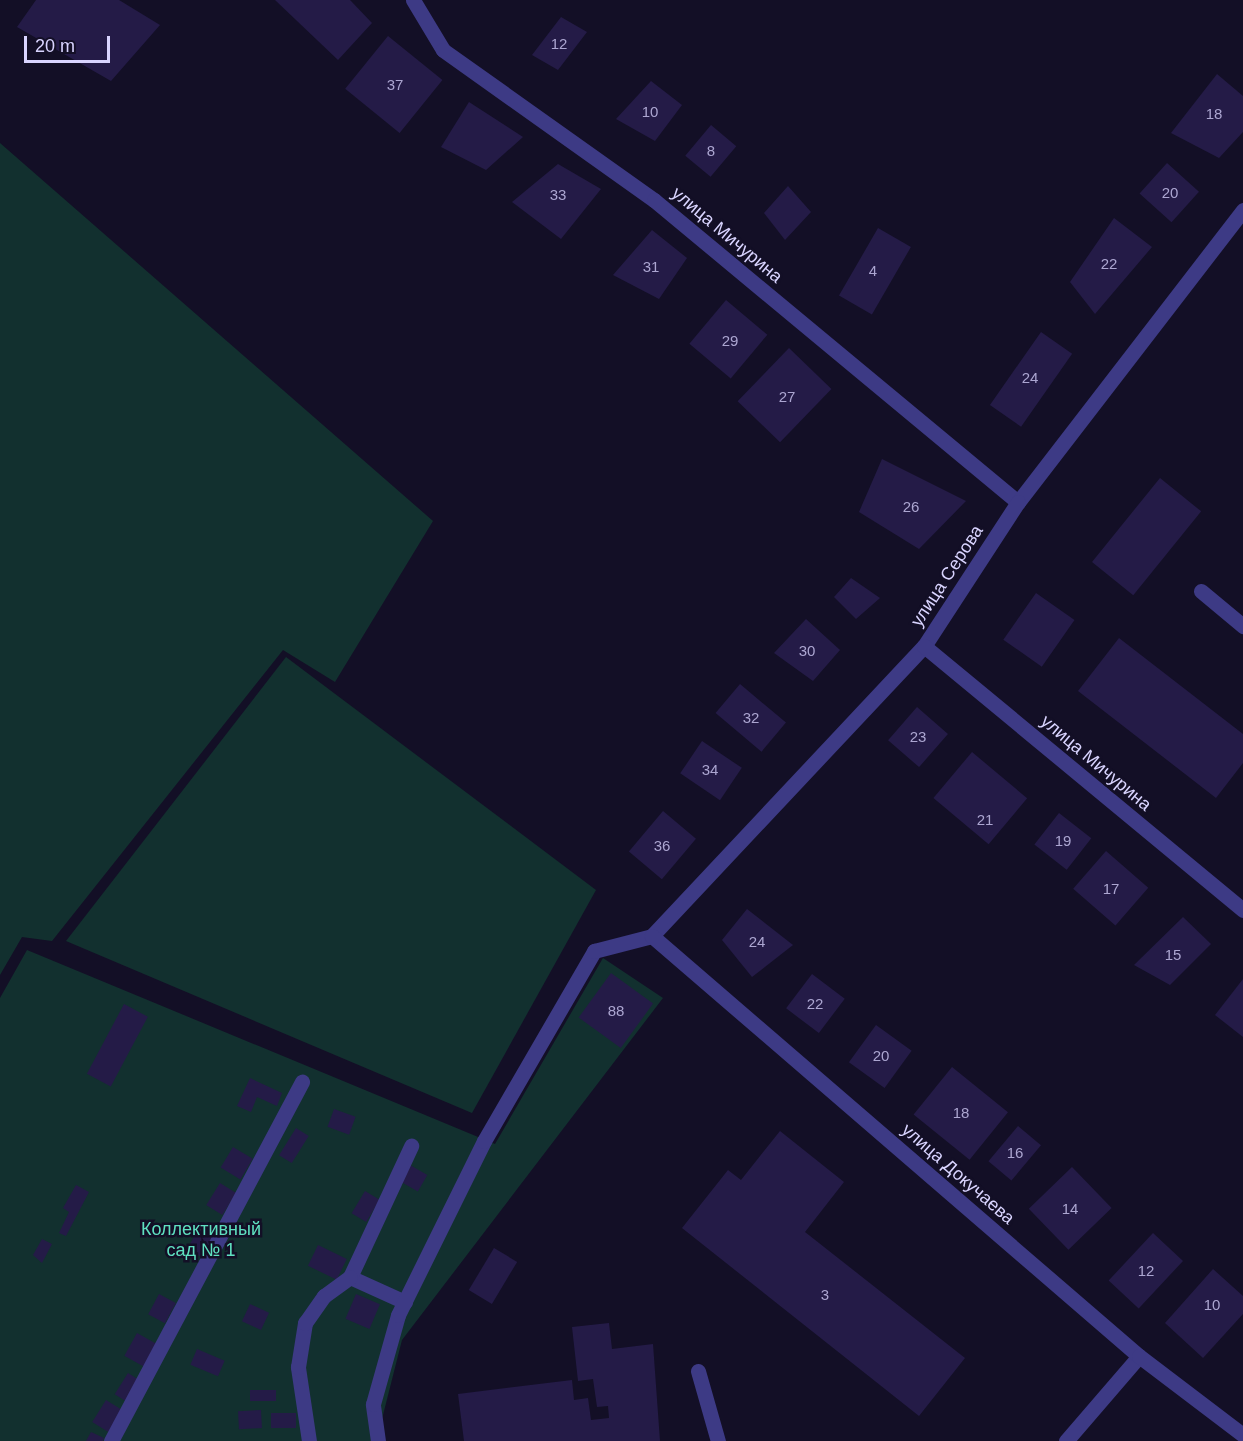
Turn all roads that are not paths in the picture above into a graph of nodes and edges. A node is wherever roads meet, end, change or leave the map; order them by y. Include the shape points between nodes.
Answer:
1 (413, 0) edge
2 (1243, 210) edge
3 (1018, 502) junction
4 (1201, 591) dead end
5 (1243, 626) edge
6 (924, 646) junction
7 (1243, 910) edge
8 (652, 936) junction
9 (302, 1082) dead end
10 (411, 1146) dead end
11 (350, 1277) junction
12 (405, 1302) junction
13 (1139, 1356) junction
14 (698, 1371) dead end
15 (1243, 1435) edge
16 (111, 1441) edge
17 (309, 1441) edge
18 (378, 1441) edge
19 (718, 1441) edge
20 (1066, 1441) edge

1 - 3 street, улица Мичурина via 443,50 654,200
2 - 3 street, улица Серова
3 - 6 street, улица Серова
4 - 5 street
6 - 7 street, улица Мичурина
6 - 8 street, улица Серова
8 - 12 street via 594,951 484,1141
8 - 13 street, улица Докучаева
9 - 16 street
10 - 11 street
11 - 12 street
11 - 17 street via 324,1296 305,1323 298,1367
12 - 18 street via 374,1404
13 - 15 street, улица Докучаева
13 - 20 street
14 - 19 street

